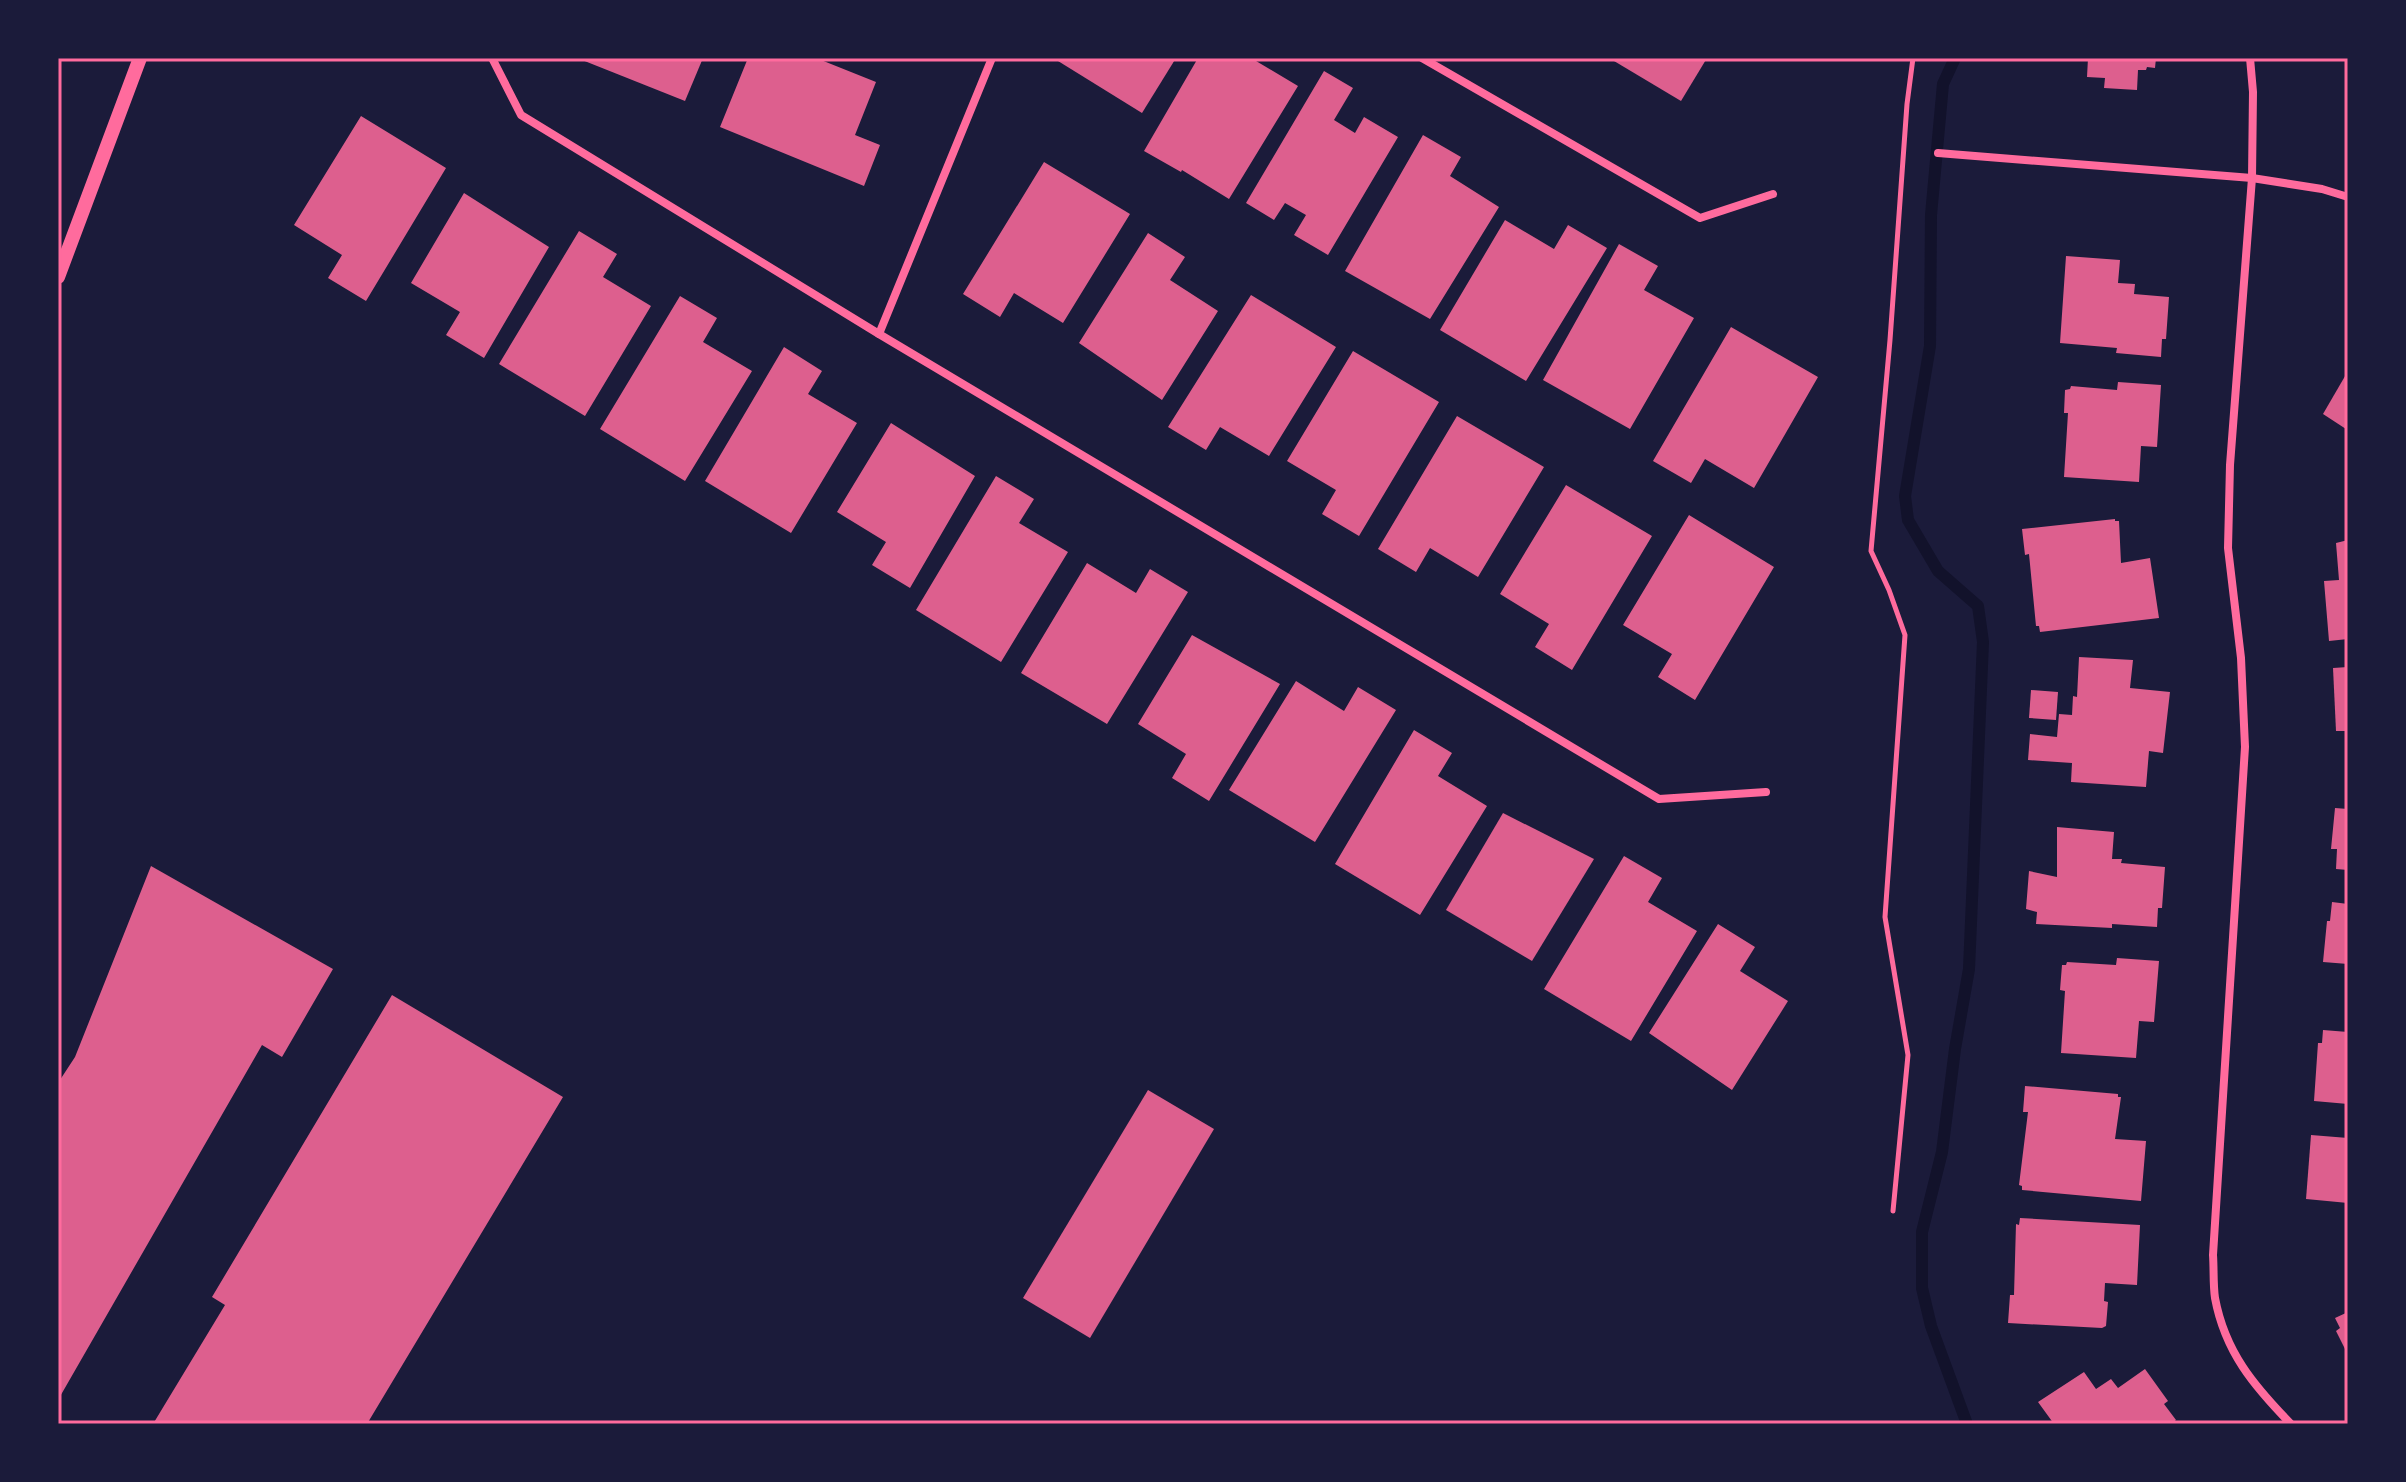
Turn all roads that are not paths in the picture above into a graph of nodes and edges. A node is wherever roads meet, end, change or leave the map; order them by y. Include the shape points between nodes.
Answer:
1 (140, 58) edge
2 (492, 58) edge
3 (992, 58) edge
4 (1422, 58) edge
5 (2250, 58) edge
6 (1938, 153) dead end
7 (2252, 178) junction
8 (1773, 194) dead end
9 (2348, 197) edge
10 (58, 277) edge
11 (879, 334) junction
12 (1766, 792) dead end
13 (2291, 1424) edge

1 - 10 street
2 - 11 street via 521,115
3 - 11 street
4 - 8 street via 1700,218
5 - 7 street
6 - 7 street
7 - 9 street
7 - 13 street via 2228,548 2245,747 2213,1255 2215,1297 2229,1344 2256,1388
11 - 12 street via 1659,799

